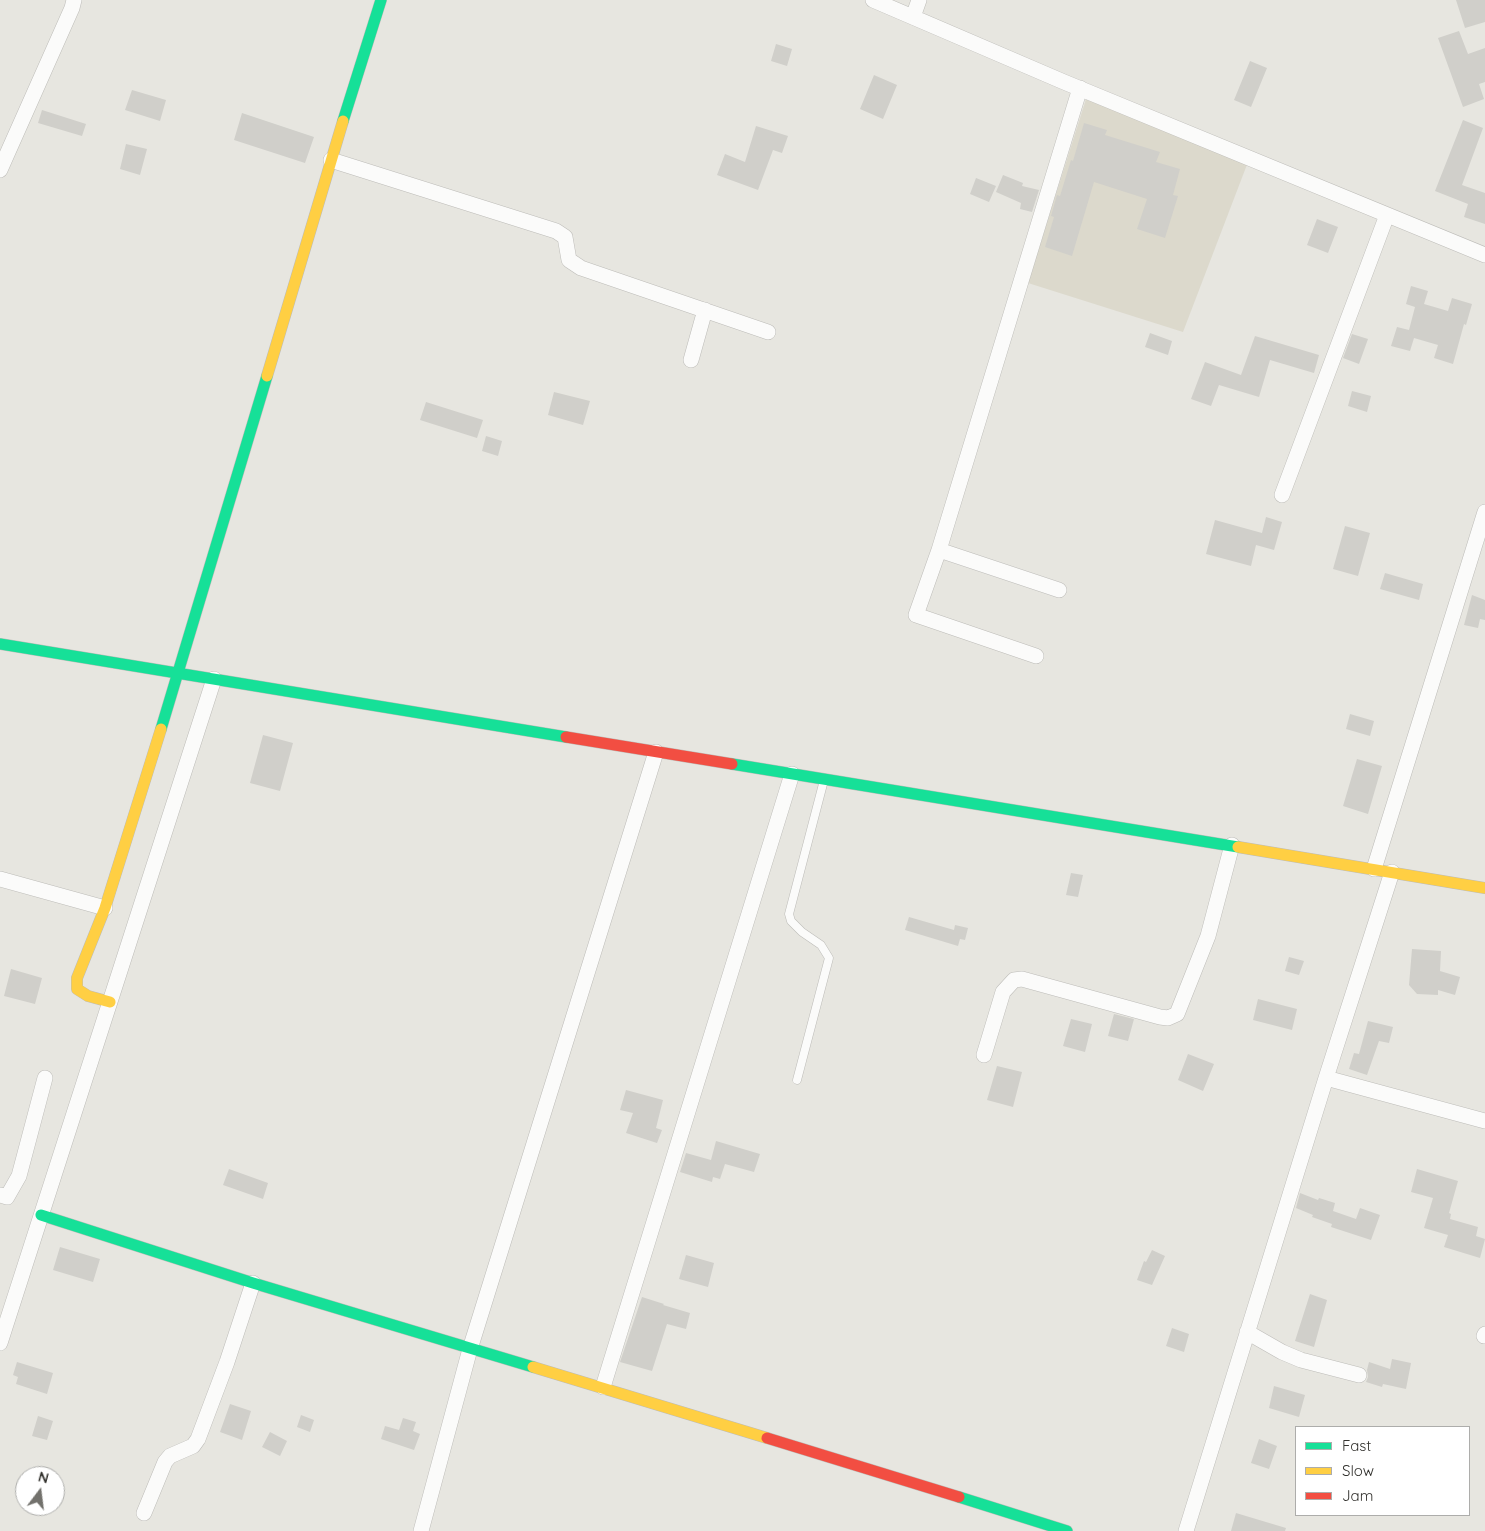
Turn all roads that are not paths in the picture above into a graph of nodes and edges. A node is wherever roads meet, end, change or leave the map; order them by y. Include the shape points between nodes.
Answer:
1 (74, 0) edge
2 (381, 0) edge
3 (873, 0) edge
4 (918, 0) edge
5 (913, 17) junction
6 (1080, 88) junction
7 (331, 160) junction
8 (0, 170) edge
9 (1387, 215) junction
10 (1485, 255) edge
11 (705, 310) junction
12 (768, 332) dead end
13 (691, 360) dead end
14 (1282, 495) dead end
15 (1485, 512) edge
16 (938, 550) junction
17 (1059, 590) dead end
18 (0, 644) edge
19 (1036, 656) dead end
20 (178, 674) junction
21 (214, 679) junction
22 (656, 752) junction
23 (792, 774) junction
24 (825, 779) junction
25 (1232, 846) junction
26 (1374, 869) junction
27 (1392, 872) junction
28 (0, 879) edge
29 (1485, 888) edge
30 (105, 908) junction
31 (110, 1002) junction
32 (984, 1055) dead end
33 (46, 1078) dead end
34 (1326, 1078) junction
35 (797, 1080) dead end
36 (1485, 1121) edge
37 (0, 1195) edge
38 (41, 1215) junction
39 (253, 1283) junction
40 (1247, 1332) junction
41 (0, 1343) edge
42 (470, 1350) junction
43 (1359, 1375) dead end
44 (602, 1387) junction
45 (144, 1513) dead end
46 (421, 1531) edge
47 (1067, 1531) edge
48 (1186, 1531) edge

1 - 8 street
2 - 7 main road
3 - 5 street
4 - 5 street
5 - 6 street
6 - 9 street
6 - 16 street
7 - 11 street via 556,231 565,237 569,260 581,268
7 - 20 main road
9 - 10 street
9 - 14 street
11 - 12 street
11 - 13 street
15 - 26 street
16 - 17 street
16 - 19 street via 916,615
18 - 20 main road
20 - 21 main road
20 - 30 main road
21 - 22 main road
21 - 31 street
22 - 23 main road
22 - 42 street
23 - 24 main road
23 - 44 street
24 - 25 main road
24 - 35 lane via 788,914 802,932 822,945 829,958
25 - 26 main road
25 - 32 street via 1208,936 1177,1014 1160,1017 1022,979 1014,980 1003,992
26 - 27 main road
27 - 29 main road
27 - 34 street
28 - 30 street
30 - 31 main road via 77,978 78,989 88,996
31 - 38 street
33 - 37 street via 18,1176 7,1197
34 - 36 street
34 - 40 street
38 - 39 main road
38 - 41 street
39 - 42 main road
39 - 45 street via 198,1439 193,1446 170,1456
40 - 43 street via 1301,1360
40 - 48 street
42 - 44 main road
42 - 46 street
44 - 47 main road

